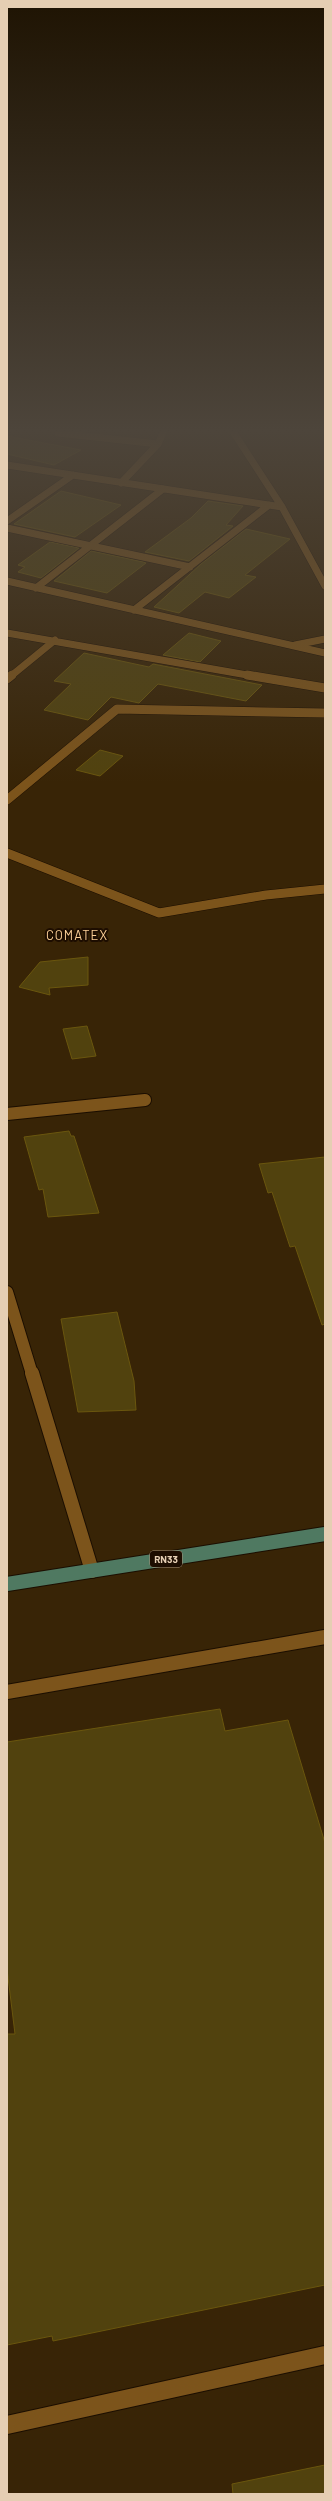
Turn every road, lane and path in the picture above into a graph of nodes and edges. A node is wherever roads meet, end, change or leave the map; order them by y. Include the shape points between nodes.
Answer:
1 (85, 550) edge
2 (108, 550) edge
3 (212, 550) edge
4 (305, 550) edge
5 (190, 567) junction
6 (7, 581) edge
7 (325, 586) edge
8 (36, 588) junction
9 (134, 610) junction
10 (7, 634) edge
11 (325, 639) edge
12 (55, 640) junction
13 (290, 646) junction
14 (325, 653) edge
15 (7, 679) edge
16 (325, 688) edge
17 (325, 713) edge
18 (7, 800) edge
19 (7, 853) edge
20 (325, 889) edge
21 (145, 1100) dead end
22 (7, 1114) edge
23 (7, 1292) edge
24 (325, 1534) edge
25 (92, 1571) junction
26 (7, 1584) edge
27 (325, 1637) edge
28 (7, 1692) edge
29 (325, 2355) edge
30 (7, 2425) edge

1 - 8 street
2 - 5 street
3 - 5 street
4 - 7 street
5 - 9 street
6 - 8 street
8 - 9 street
9 - 13 street
10 - 12 street
11 - 13 street
12 - 15 street
12 - 16 street
13 - 14 street
17 - 18 street via 118,709
19 - 20 street via 159,913 266,894
21 - 22 street
23 - 25 street
24 - 25 main road, RN33
25 - 26 main road, RN33
27 - 28 street
29 - 30 street

